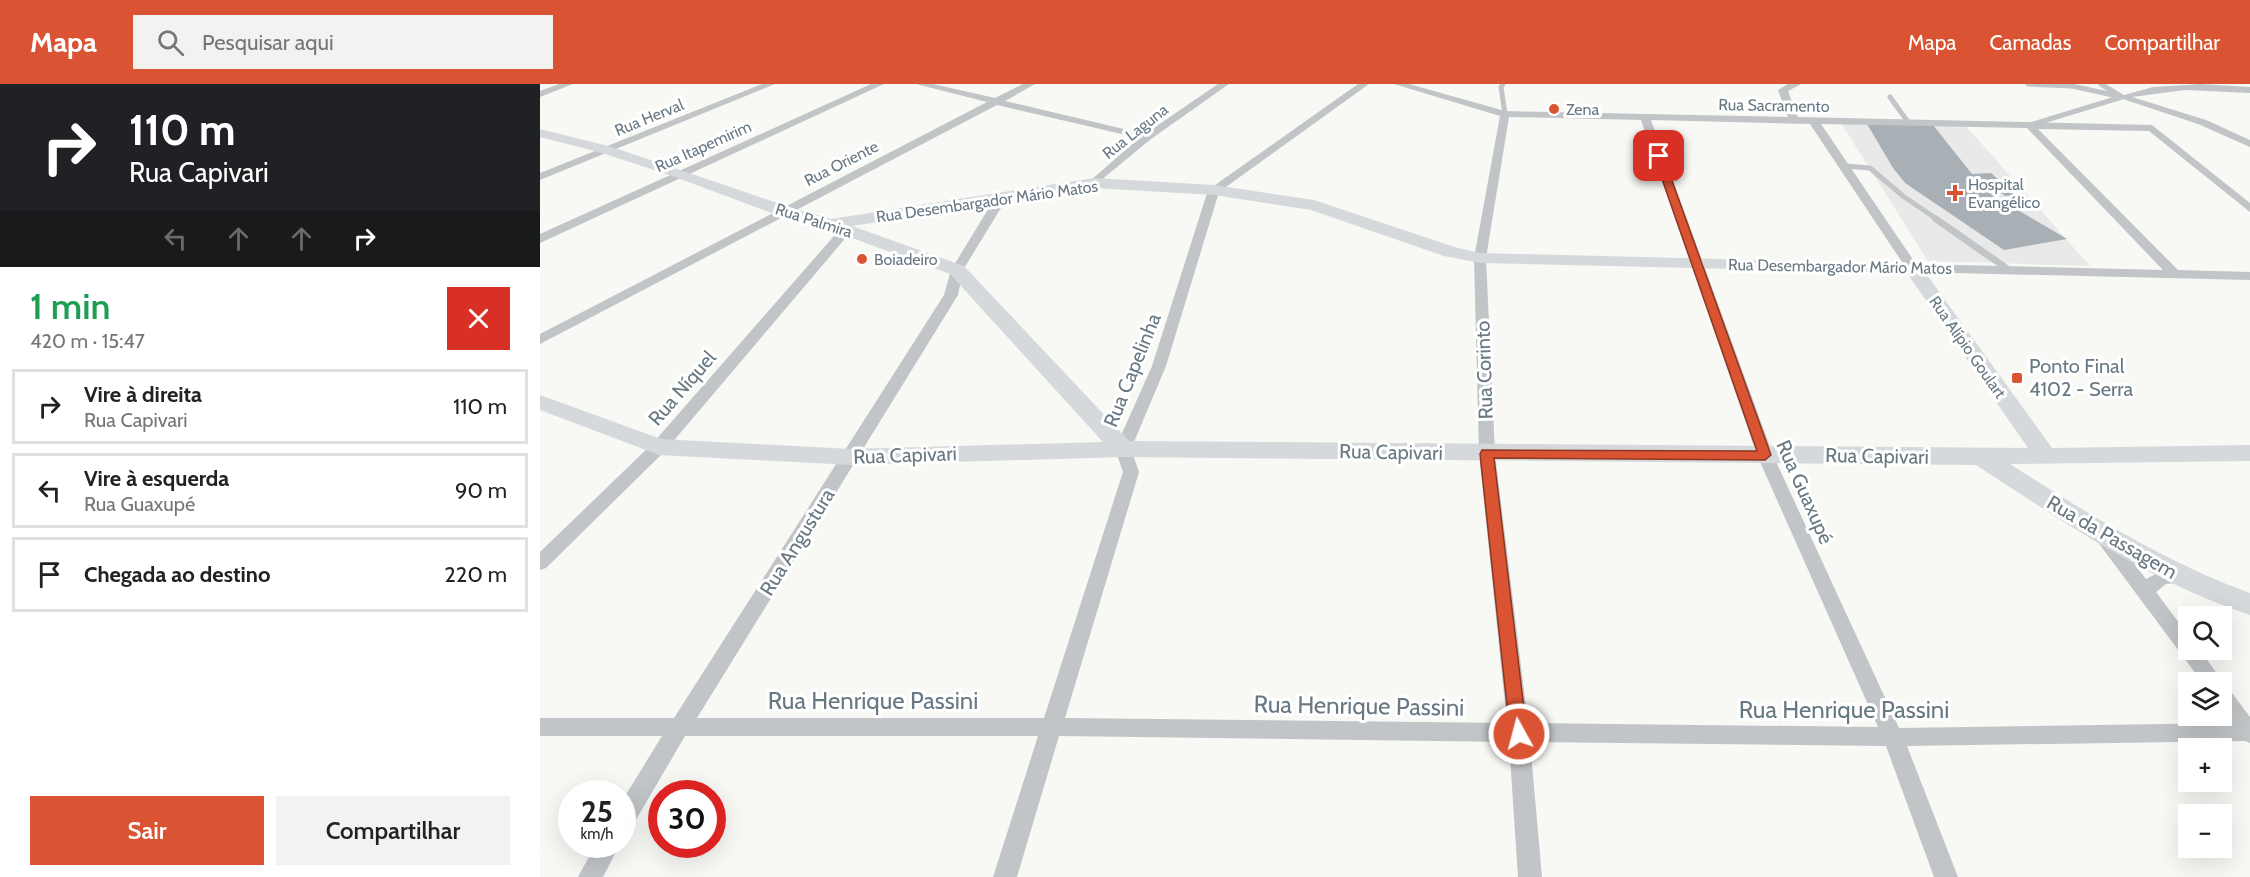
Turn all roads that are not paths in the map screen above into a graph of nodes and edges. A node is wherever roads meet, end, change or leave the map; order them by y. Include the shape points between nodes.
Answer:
1 (568, 84) edge
2 (770, 84) edge
3 (879, 84) edge
4 (921, 84) edge
5 (1030, 84) edge
6 (1224, 84) edge
7 (1364, 84) edge
8 (1399, 84) edge
9 (1503, 84) edge
10 (1796, 84) edge
11 (2028, 84) edge
12 (2100, 84) edge
13 (2250, 90) edge
14 (540, 94) edge
15 (1890, 97) dead end
16 (2122, 97) junction
17 (994, 103) junction
18 (1505, 114) junction
19 (1645, 117) junction
20 (1794, 120) junction
21 (1813, 120) junction
22 (1908, 122) junction
23 (2030, 125) junction
24 (540, 133) edge
25 (1147, 138) junction
26 (2250, 144) edge
27 (607, 150) junction
28 (1845, 166) junction
29 (681, 174) junction
30 (540, 177) edge
31 (1094, 183) junction
32 (1214, 190) junction
33 (1001, 198) junction
34 (2250, 209) edge
35 (783, 211) junction
36 (838, 227) junction
37 (540, 238) edge
38 (1480, 258) junction
39 (1695, 262) junction
40 (1912, 268) junction
41 (957, 270) junction
42 (2009, 270) junction
43 (2174, 274) junction
44 (2250, 276) edge
45 (540, 340) edge
46 (540, 402) edge
47 (659, 447) junction
48 (1123, 449) junction
49 (2250, 453) edge
50 (1487, 454) junction
51 (2044, 454) junction
52 (1765, 455) junction
53 (851, 457) junction
54 (1981, 457) junction
55 (2103, 535) junction
56 (540, 563) edge
57 (2179, 577) junction
58 (2145, 591) junction
59 (2250, 604) edge
60 (2206, 672) edge
61 (2232, 709) edge
62 (680, 726) junction
63 (540, 727) edge
64 (1053, 728) junction
65 (2249, 733) edge
66 (1519, 734) junction
67 (1893, 737) junction
68 (636, 799) edge
69 (601, 858) edge
70 (590, 877) edge
71 (1005, 877) edge
72 (1530, 877) edge
73 (1946, 877) edge

1 - 14 street
2 - 27 street, Rua Herval
3 - 29 street, Rua Itapemirim
4 - 17 street
5 - 17 street, Rua Oriente
6 - 25 street, Rua Laguna
7 - 32 street
8 - 18 street, Rua Sacramento
9 - 18 lane
10 - 20 street via 1783,90
11 - 16 lane via 2072,86
12 - 16 lane
13 - 16 street via 2175,87 2145,89
15 - 22 lane
16 - 23 lane
16 - 26 street via 2202,122
17 - 25 street
17 - 35 street, Rua Oriente
18 - 19 street, Rua Sacramento
18 - 38 street, Rua Corinto
19 - 20 street, Rua Sacramento
19 - 39 street, Rua Guaxupé
20 - 21 street, Rua Sacramento
21 - 22 street, Rua Sacramento
21 - 28 street, Rua Alípio Goulart
22 - 23 street, Rua Sacramento
23 - 34 street, Rua Sacramento via 2152,128
23 - 43 street
24 - 27 street, Rua Palmira
25 - 31 street, Rua Laguna
27 - 29 street, Rua Palmira
27 - 30 street, Rua Herval
28 - 40 street, Rua Alípio Goulart
28 - 42 lane via 1870,168 1903,196
29 - 35 street, Rua Palmira
29 - 37 street, Rua Itapemirim
31 - 32 street, Rua Desembargador Mário Matos
31 - 33 street, Rua Desembargador Mário Matos
32 - 38 street, Rua Desembargador Mário Matos via 1314,205 1450,252
32 - 48 street, Rua Capelinha via 1159,366
33 - 36 street, Rua Desembargador Mário Matos
33 - 41 street, Rua Angustura
35 - 36 street, Rua Palmira
35 - 45 street, Rua Oriente
36 - 41 street, Rua Palmira
36 - 47 street, Rua Níquel
38 - 39 street, Rua Desembargador Mário Matos
38 - 50 street, Rua Corinto
39 - 40 street, Rua Desembargador Mário Matos
39 - 52 street, Rua Guaxupé
40 - 42 street, Rua Desembargador Mário Matos
40 - 51 street, Rua Alípio Goulart
41 - 48 street, Rua Palmira
41 - 53 street, Rua Angustura via 951,295
42 - 43 street, Rua Desembargador Mário Matos
43 - 44 street, Rua Desembargador Mário Matos
46 - 47 street, Rua Capivari
47 - 53 street, Rua Capivari
47 - 56 street, Rua Níquel
48 - 50 street, Rua Capivari
48 - 53 street, Rua Capivari
48 - 64 street, Rua Capelinha via 1131,471
49 - 51 street, Rua Capivari
50 - 52 street, Rua Capivari
50 - 66 street, Rua Corinto
51 - 54 street, Rua Capivari
52 - 54 street, Rua Capivari
52 - 67 street, Rua Guaxupé
53 - 62 street, Rua Angustura
54 - 55 street, Rua da Passagem
55 - 57 street, Rua da Passagem
55 - 58 street
57 - 58 street via 2162,577
57 - 59 street, Rua da Passagem
58 - 60 street
61 - 65 street
62 - 63 street, Rua Henrique Passini
62 - 64 street, Rua Henrique Passini
62 - 68 street, Rua Angustura
64 - 66 street, Rua Henrique Passini
64 - 71 street, Rua Capelinha
65 - 67 street, Rua Henrique Passini
66 - 67 street, Rua Henrique Passini
66 - 72 street, Rua Corinto
67 - 73 street, Rua Guaxupé
69 - 70 street

